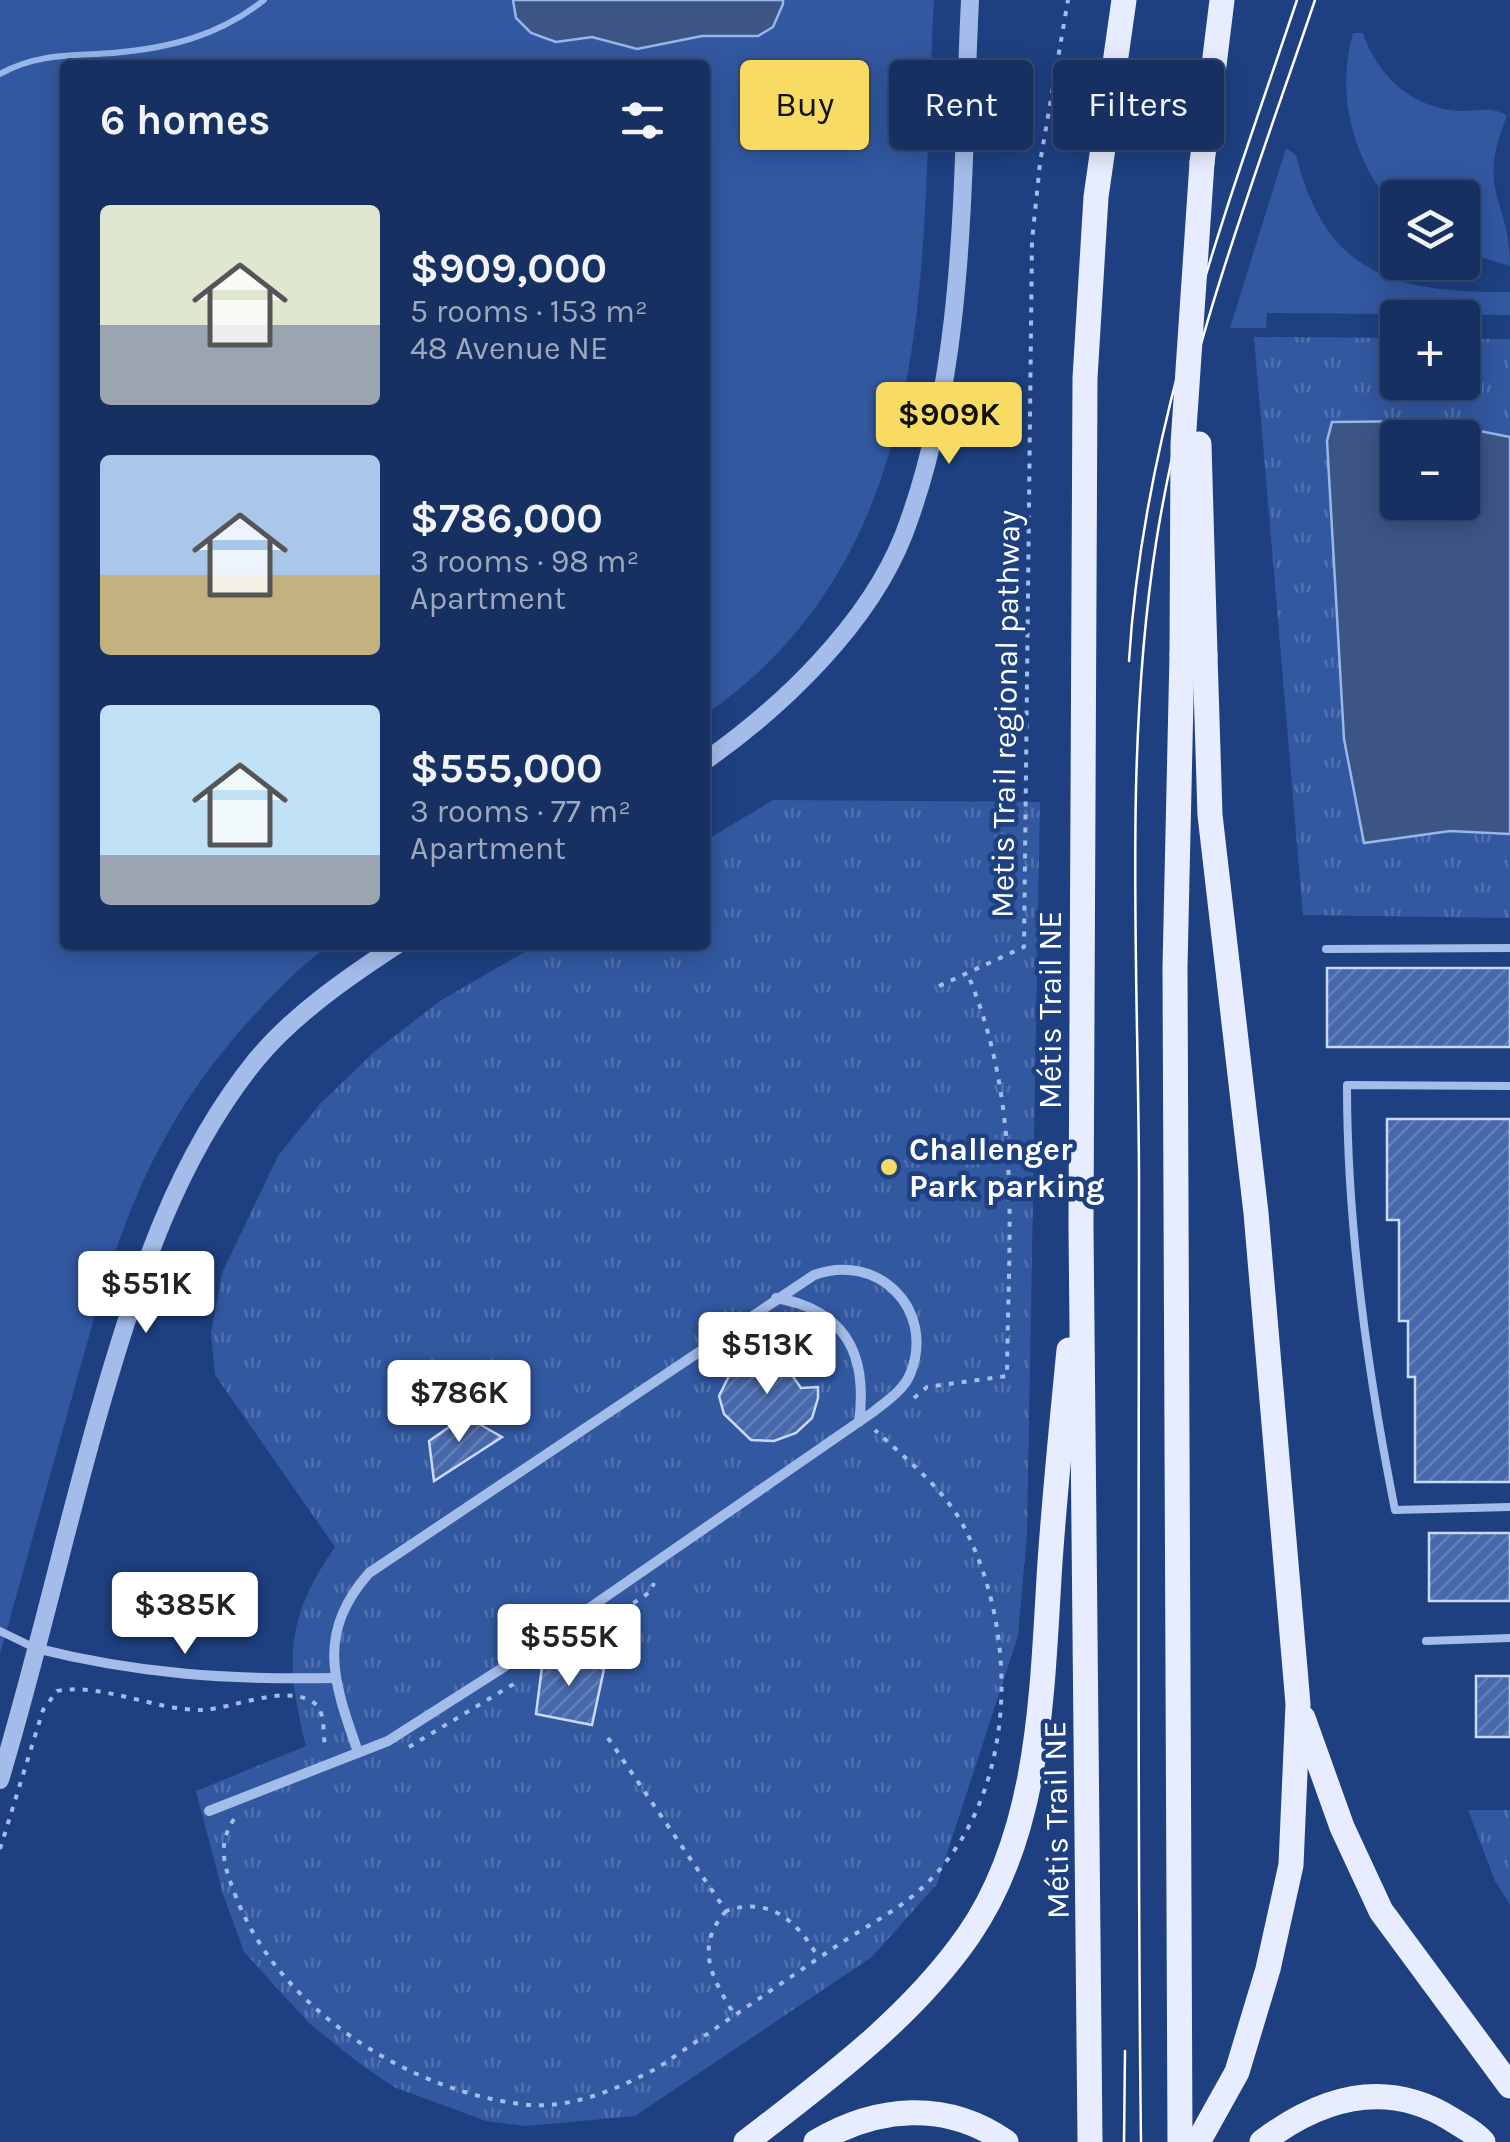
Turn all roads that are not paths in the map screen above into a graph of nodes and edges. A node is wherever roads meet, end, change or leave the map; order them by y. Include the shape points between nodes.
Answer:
1 (970, 0) edge
2 (1124, 0) edge
3 (1222, 0) edge
4 (1193, 654) junction
5 (710, 757) edge
6 (1510, 948) edge
7 (1326, 949) dead end
8 (389, 950) edge
9 (1510, 1086) edge
10 (1081, 1226) junction
11 (776, 1298) junction
12 (859, 1422) junction
13 (1510, 1507) edge
14 (0, 1631) edge
15 (1510, 1638) edge
16 (1426, 1641) dead end
17 (35, 1648) junction
18 (334, 1678) junction
19 (1298, 1704) junction
20 (358, 1752) junction
21 (0, 1780) edge
22 (210, 1811) dead end
23 (1510, 2086) edge
24 (746, 2142) edge
25 (816, 2142) edge
26 (1006, 2142) edge
27 (1090, 2142) edge
28 (1180, 2142) edge
29 (1198, 2142) edge
30 (1262, 2142) edge
31 (1483, 2142) edge

1 - 5 street via 946,378 903,537 873,591 818,664 756,725
2 - 10 main road, Métis Trail NE via 1096,197 1085,378
3 - 4 main road, bridge via 1202,162 1186,397
4 - 19 main road via 1256,1212
4 - 28 main road via 1175,967
6 - 7 lane
8 - 17 street via 348,976 258,1058 185,1171 132,1297
9 - 13 lane via 1347,1085 1347,1182 1395,1510
10 - 24 main road via 1038,1740 1011,1849 969,1935 920,1991 858,2056
10 - 27 main road, Métis Trail NE
11 - 12 street via 826,1314 850,1345 862,1384
11 - 12 street via 814,1275 850,1267 886,1281 899,1295 914,1328 910,1375
11 - 18 street via 369,1573 337,1621
12 - 20 street via 504,1667
14 - 17 lane
15 - 16 lane
17 - 18 street via 181,1677
17 - 21 street
18 - 20 street
19 - 23 main road via 1380,1911
19 - 29 main road via 1291,1865 1268,1969 1237,2072
20 - 22 street
25 - 26 main road via 847,2124 896,2112 945,2112
30 - 31 main road via 1299,2114 1348,2099 1392,2097 1426,2104

